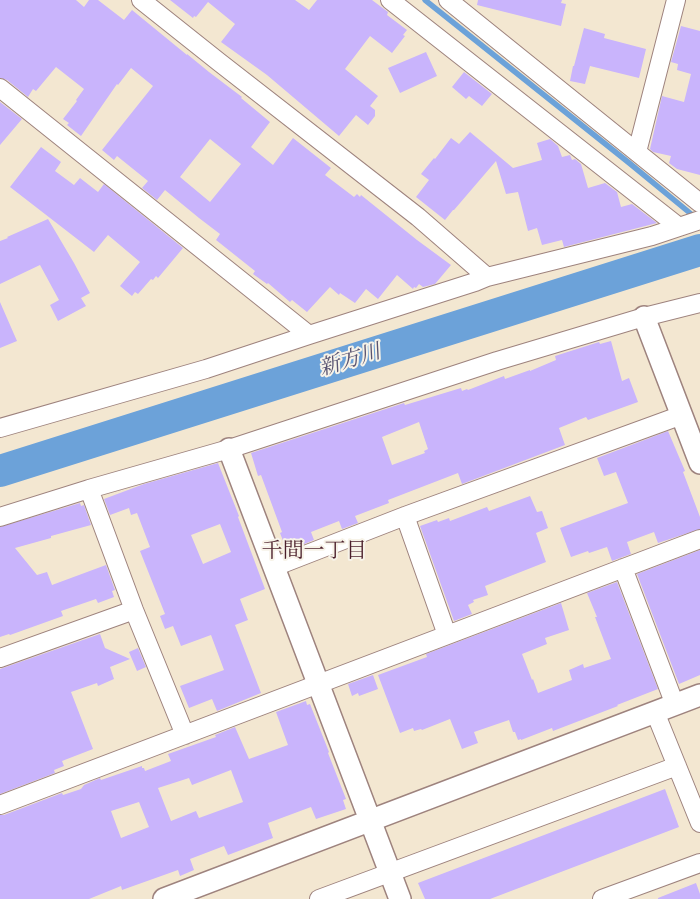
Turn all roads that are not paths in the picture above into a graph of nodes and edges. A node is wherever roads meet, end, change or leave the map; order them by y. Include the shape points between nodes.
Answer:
1 (141, 0) edge
2 (390, 0) edge
3 (448, 0) edge
4 (676, 0) edge
5 (0, 88) edge
6 (636, 152) junction
7 (700, 203) edge
8 (700, 220) edge
9 (679, 227) junction
10 (487, 277) junction
11 (700, 303) edge
12 (644, 317) junction
13 (309, 335) junction
14 (682, 415) junction
15 (0, 428) edge
16 (228, 448) junction
17 (700, 463) edge
18 (90, 489) junction
19 (405, 516) junction
20 (0, 517) edge
21 (700, 539) edge
22 (274, 567) junction
23 (623, 568) junction
24 (134, 610) junction
25 (447, 635) junction
26 (0, 658) edge
27 (318, 684) junction
28 (700, 695) edge
29 (675, 705) junction
30 (655, 712) junction
31 (185, 735) junction
32 (677, 766) junction
33 (0, 805) edge
34 (370, 821) junction
35 (700, 822) edge
36 (700, 863) edge
37 (390, 872) junction
38 (164, 899) edge
39 (319, 899) edge
40 (400, 899) edge
41 (602, 899) edge

1 - 10 street via 418,217
2 - 9 street
3 - 6 street
4 - 6 street
5 - 13 street
6 - 7 street
8 - 9 street
9 - 10 street
10 - 13 street
11 - 12 street
12 - 14 street
12 - 16 street
13 - 15 street via 206,370
14 - 17 street
14 - 19 street
16 - 18 street
16 - 22 street
18 - 20 street
18 - 24 street
19 - 22 street
19 - 25 street
21 - 23 street
22 - 27 street
23 - 25 street
23 - 29 street
24 - 26 street
24 - 31 street
25 - 27 street
27 - 31 street
27 - 34 street
28 - 29 street
29 - 30 street
30 - 32 street
30 - 34 street
31 - 33 street
32 - 35 street
32 - 37 street
34 - 37 street
34 - 38 street
36 - 41 street
37 - 39 street
37 - 40 street

